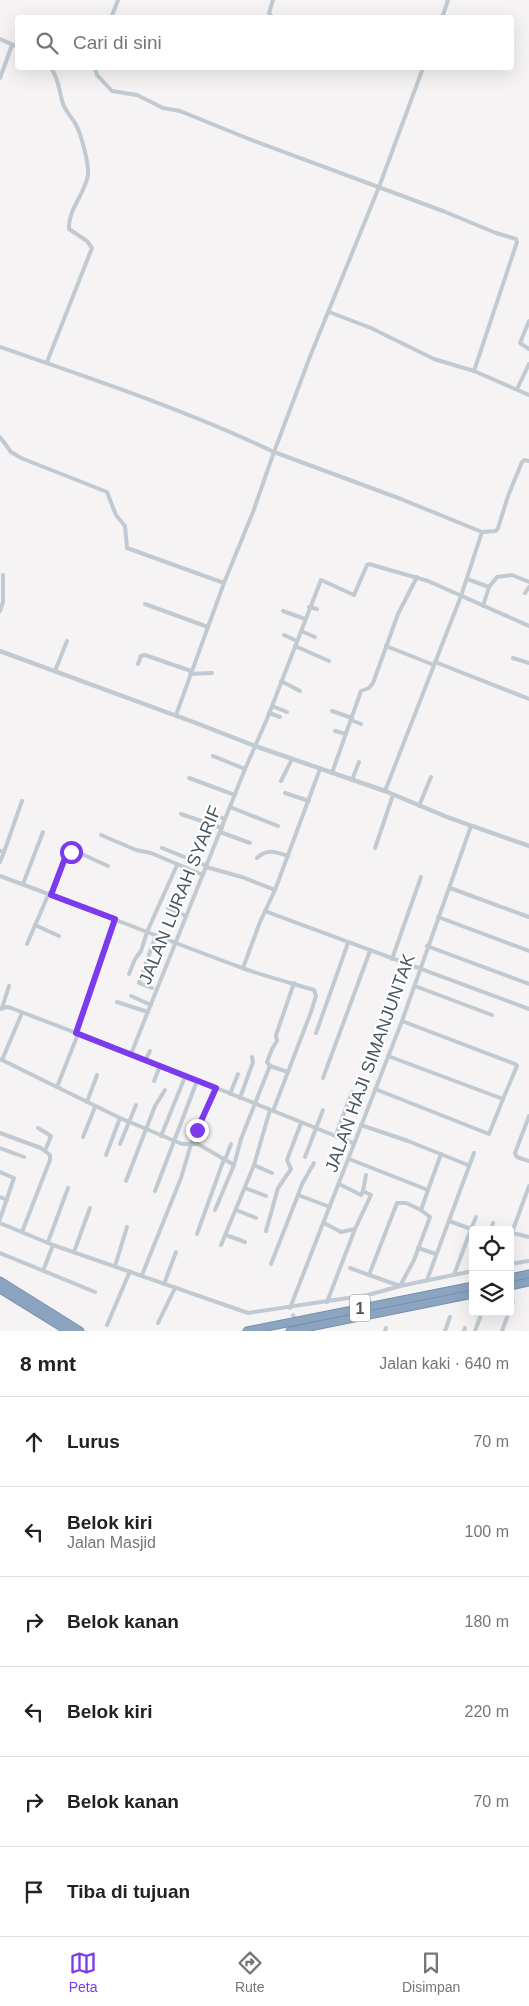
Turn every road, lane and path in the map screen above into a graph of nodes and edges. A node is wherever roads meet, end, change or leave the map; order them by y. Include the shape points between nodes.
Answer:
1 (118, 0) edge
2 (273, 0) edge
3 (448, 0) edge
4 (112, 15) edge
5 (271, 15) edge
6 (443, 15) edge
7 (0, 39) edge
8 (12, 45) junction
9 (15, 46) edge
10 (52, 70) edge
11 (95, 70) edge
12 (422, 70) edge
13 (0, 78) edge
14 (378, 187) junction
15 (329, 312) junction
16 (529, 321) edge
17 (0, 347) edge
18 (529, 349) edge
19 (47, 362) junction
20 (529, 364) edge
21 (474, 371) junction
22 (517, 389) junction
23 (529, 395) edge
24 (0, 437) edge
25 (274, 452) junction
26 (529, 461) edge
27 (482, 532) junction
28 (3, 575) dead end
29 (416, 577) junction
30 (467, 578) junction
31 (529, 582) edge
32 (224, 583) junction
33 (489, 587) junction
34 (529, 587) edge
35 (524, 594) dead end
36 (461, 596) junction
37 (145, 604) dead end
38 (484, 606) junction
39 (310, 607) junction
40 (317, 610) dead end
41 (0, 611) edge
42 (283, 611) dead end
43 (305, 619) junction
44 (529, 626) edge
45 (208, 627) junction
46 (301, 631) junction
47 (284, 635) dead end
48 (315, 637) dead end
49 (67, 641) dead end
50 (297, 641) junction
51 (295, 646) junction
52 (386, 646) junction
53 (0, 650) edge
54 (513, 658) dead end
55 (329, 661) dead end
56 (434, 663) junction
57 (529, 663) edge
58 (138, 664) dead end
59 (54, 671) junction
60 (190, 672) junction
61 (212, 673) dead end
62 (281, 682) junction
63 (300, 691) dead end
64 (529, 699) edge
65 (272, 706) junction
66 (332, 711) dead end
67 (287, 712) dead end
68 (269, 713) junction
69 (176, 715) junction
70 (280, 717) dead end
71 (351, 719) junction
72 (361, 724) dead end
73 (335, 731) dead end
74 (346, 734) junction
75 (255, 746) junction
76 (213, 756) dead end
77 (292, 759) junction
78 (359, 762) dead end
79 (245, 769) junction
80 (320, 769) junction
81 (332, 773) junction
82 (431, 777) dead end
83 (189, 778) dead end
84 (352, 780) junction
85 (280, 781) dead end
86 (385, 791) junction
87 (285, 793) dead end
88 (235, 795) junction
89 (393, 795) junction
90 (22, 801) dead end
91 (308, 801) junction
92 (420, 806) junction
93 (230, 807) junction
94 (181, 814) dead end
95 (217, 816) dead end
96 (225, 819) junction
97 (278, 826) dead end
98 (471, 826) junction
99 (221, 830) junction
100 (43, 832) dead end
101 (101, 835) dead end
102 (250, 843) dead end
103 (529, 846) edge
104 (162, 848) dead end
105 (375, 848) dead end
106 (2, 851) edge
107 (288, 856) junction
108 (257, 858) dead end
109 (0, 862) edge
110 (177, 865) junction
111 (108, 866) dead end
112 (207, 866) junction
113 (0, 876) edge
114 (203, 876) junction
115 (421, 877) dead end
116 (23, 884) junction
117 (450, 888) junction
118 (275, 890) junction
119 (50, 894) junction
120 (168, 908) dead end
121 (265, 911) junction
122 (186, 916) junction
123 (438, 917) junction
124 (529, 917) edge
125 (115, 919) junction
126 (35, 925) junction
127 (147, 932) junction
128 (156, 935) junction
129 (59, 936) dead end
130 (176, 942) junction
131 (348, 943) junction
132 (27, 944) dead end
133 (427, 946) junction
134 (370, 951) junction
135 (529, 952) edge
136 (392, 959) junction
137 (243, 968) junction
138 (420, 970) junction
139 (129, 974) dead end
140 (294, 984) junction
141 (529, 984) edge
142 (9, 986) dead end
143 (415, 986) junction
144 (152, 988) dead end
145 (131, 996) dead end
146 (117, 1002) dead end
147 (151, 1004) junction
148 (1, 1009) edge
149 (529, 1010) edge
150 (148, 1012) junction
151 (22, 1013) junction
152 (492, 1015) dead end
153 (402, 1021) junction
154 (316, 1033) dead end
155 (77, 1034) junction
156 (109, 1045) junction
157 (106, 1050) dead end
158 (150, 1051) dead end
159 (131, 1054) junction
160 (388, 1056) junction
161 (252, 1057) dead end
162 (1, 1059) edge
163 (146, 1060) junction
164 (160, 1066) junction
165 (270, 1066) junction
166 (288, 1072) junction
167 (238, 1074) dead end
168 (97, 1075) dead end
169 (185, 1077) junction
170 (323, 1078) dead end
171 (197, 1080) junction
172 (154, 1081) dead end
173 (57, 1088) junction
174 (216, 1088) junction
175 (376, 1089) junction
176 (165, 1090) dead end
177 (352, 1092) dead end
178 (230, 1094) junction
179 (240, 1098) junction
180 (504, 1099) junction
181 (88, 1102) junction
182 (255, 1104) junction
183 (136, 1105) dead end
184 (96, 1107) junction
185 (323, 1110) dead end
186 (272, 1111) junction
187 (529, 1116) edge
188 (120, 1118) junction
189 (129, 1122) junction
190 (301, 1123) junction
191 (361, 1125) junction
192 (38, 1128) dead end
193 (316, 1128) junction
194 (146, 1130) junction
195 (0, 1133) edge
196 (336, 1135) junction
197 (82, 1136) dead end
198 (162, 1136) junction
199 (173, 1141) junction
200 (353, 1143) junction
201 (120, 1144) dead end
202 (191, 1144) junction
203 (231, 1144) dead end
204 (0, 1148) edge
205 (44, 1150) junction
206 (474, 1153) dead end
207 (441, 1154) junction
208 (106, 1155) dead end
209 (24, 1157) dead end
210 (305, 1157) dead end
211 (349, 1159) junction
212 (224, 1160) junction
213 (529, 1161) edge
214 (314, 1162) dead end
215 (234, 1165) junction
216 (468, 1165) junction
217 (254, 1166) junction
218 (0, 1172) edge
219 (272, 1173) dead end
220 (366, 1175) dead end
221 (126, 1182) dead end
222 (339, 1184) junction
223 (529, 1186) edge
224 (68, 1188) dead end
225 (245, 1188) junction
226 (428, 1190) junction
227 (155, 1191) dead end
228 (363, 1191) junction
229 (298, 1195) junction
230 (266, 1196) dead end
231 (0, 1197) edge
232 (7, 1200) junction
233 (330, 1207) junction
234 (90, 1208) dead end
235 (215, 1210) dead end
236 (236, 1210) junction
237 (421, 1210) junction
238 (476, 1217) dead end
239 (256, 1218) dead end
240 (0, 1219) edge
241 (449, 1221) junction
242 (0, 1223) edge
243 (324, 1223) junction
244 (493, 1223) dead end
245 (472, 1226) edge
246 (492, 1226) edge
247 (127, 1227) dead end
248 (469, 1228) edge
249 (355, 1229) junction
250 (514, 1230) edge
251 (22, 1232) junction
252 (266, 1232) dead end
253 (514, 1233) edge
254 (197, 1234) dead end
255 (469, 1234) edge
256 (226, 1235) junction
257 (529, 1237) edge
258 (48, 1242) junction
259 (245, 1242) dead end
260 (54, 1245) junction
261 (221, 1245) dead end
262 (418, 1248) junction
263 (74, 1252) junction
264 (176, 1252) dead end
265 (0, 1253) edge
266 (436, 1254) junction
267 (529, 1260) edge
268 (514, 1263) edge
269 (271, 1264) dead end
270 (115, 1266) junction
271 (350, 1268) dead end
272 (43, 1271) junction
273 (130, 1271) junction
274 (469, 1272) edge
275 (529, 1274) edge
276 (142, 1275) junction
277 (369, 1275) junction
278 (454, 1275) junction
279 (514, 1277) edge
280 (427, 1280) junction
281 (0, 1281) edge
282 (385, 1281) junction
283 (529, 1282) edge
284 (164, 1284) junction
285 (514, 1285) edge
286 (400, 1286) junction
287 (469, 1287) edge
288 (175, 1288) junction
289 (0, 1289) edge
290 (95, 1292) dead end
291 (381, 1292) junction
292 (469, 1295) edge
293 (327, 1302) junction
294 (290, 1308) junction
295 (292, 1314) tunnel mouth
296 (481, 1316) edge
297 (508, 1316) edge
298 (450, 1317) dead end
299 (348, 1320) junction
300 (158, 1323) dead end
301 (107, 1325) dead end
302 (68, 1331) edge
303 (80, 1331) edge
304 (247, 1331) edge
305 (290, 1331) edge
306 (314, 1331) edge
307 (444, 1331) edge
308 (475, 1331) edge
309 (502, 1331) edge

1 - 4 street
2 - 5 street
3 - 6 street
7 - 8 street
8 - 9 street
8 - 13 street
10 - 19 street via 87,160 88,176 72,214 70,229 92,248
11 - 14 street via 112,90 137,95 163,108 180,111
12 - 14 street
14 - 15 street
14 - 21 street via 517,240
15 - 21 street via 371,328 434,359
15 - 25 street
16 - 18 street via 520,343
17 - 19 street
19 - 25 street via 234,433
20 - 22 street
21 - 22 street
22 - 23 street
24 - 32 street via 11,452 21,458 107,492 116,515 125,526 129,549
25 - 27 street
25 - 32 street
26 - 27 street via 522,462 498,528
27 - 30 street
28 - 41 street
29 - 36 street
29 - 39 street, JALAN LURAH SYARIF via 368,564 355,594 321,580
29 - 52 street
30 - 33 street
30 - 36 street
31 - 33 street via 512,575 502,575
32 - 45 street
33 - 38 street
34 - 35 street
36 - 38 street
36 - 56 street
37 - 45 street
38 - 44 street
39 - 40 street
39 - 43 street, JALAN LURAH SYARIF
42 - 43 street
43 - 46 street, JALAN LURAH SYARIF
45 - 60 street
46 - 48 street
46 - 50 street, JALAN LURAH SYARIF
47 - 50 street
49 - 59 street
50 - 51 street, JALAN LURAH SYARIF
51 - 55 street
51 - 62 street, JALAN LURAH SYARIF
52 - 56 street
52 - 71 street via 370,688 361,690
53 - 59 street
54 - 57 street
56 - 64 street
56 - 86 street
58 - 60 street via 145,654
59 - 69 street
60 - 61 street
60 - 69 street
62 - 63 street
62 - 65 street, JALAN LURAH SYARIF
65 - 67 street
65 - 68 street, JALAN LURAH SYARIF
66 - 71 street
68 - 70 street
68 - 75 street, JALAN LURAH SYARIF
69 - 75 street
71 - 72 street
71 - 74 street
73 - 74 street
74 - 81 street
75 - 77 street
75 - 79 street, JALAN LURAH SYARIF
76 - 79 street
77 - 80 street
77 - 85 street
78 - 84 street
79 - 88 street, JALAN LURAH SYARIF
80 - 81 street
80 - 91 street
81 - 84 street
82 - 92 street
83 - 88 street
84 - 86 street
86 - 89 street
87 - 91 street
88 - 93 street, JALAN LURAH SYARIF
89 - 92 street
89 - 105 street
90 - 106 street
91 - 107 street
92 - 98 street
93 - 96 street, JALAN LURAH SYARIF
93 - 97 street
94 - 99 street
95 - 96 street
96 - 99 street, JALAN LURAH SYARIF
98 - 103 street
98 - 117 street, JALAN HAJI SIMANJUNTAK
99 - 102 street
99 - 112 street, JALAN LURAH SYARIF
100 - 116 street
101 - 110 street
104 - 112 street
106 - 109 street
107 - 108 street via 269,850
107 - 118 street
110 - 114 street
110 - 127 street
111 - 119 street via 84,854 71,852 65,858
112 - 114 street, JALAN LURAH SYARIF
112 - 118 street
113 - 116 street
114 - 122 street, JALAN LURAH SYARIF
115 - 136 street
116 - 119 street
117 - 123 street, JALAN HAJI SIMANJUNTAK
117 - 124 street
118 - 121 street
119 - 125 street
119 - 126 street
120 - 122 street
121 - 131 street
121 - 137 street
122 - 130 street, JALAN LURAH SYARIF
123 - 133 street, JALAN HAJI SIMANJUNTAK
123 - 135 street
125 - 127 street
125 - 155 street
126 - 129 street
126 - 132 street
127 - 128 street
127 - 139 street
128 - 130 street
128 - 144 street via 138,984
130 - 137 street
130 - 147 street, JALAN LURAH SYARIF
131 - 134 street
131 - 154 street
133 - 138 street, JALAN HAJI SIMANJUNTAK
133 - 141 street
134 - 136 street
134 - 170 street
136 - 138 street
137 - 140 street
138 - 143 street, JALAN HAJI SIMANJUNTAK
138 - 149 street
140 - 165 street via 276,1035 277,1041 267,1062
140 - 166 street via 314,990 316,994
142 - 148 street
143 - 152 street
143 - 153 street, JALAN HAJI SIMANJUNTAK
145 - 147 street
146 - 150 street
147 - 150 street, JALAN LURAH SYARIF
148 - 151 street via 7,1007
150 - 159 street, JALAN LURAH SYARIF
151 - 155 street
151 - 162 street
153 - 160 street, JALAN HAJI SIMANJUNTAK
153 - 180 street via 515,1064 517,1066
155 - 156 street
155 - 173 street
156 - 157 street
156 - 159 street
158 - 163 street
159 - 163 street
160 - 175 street, JALAN HAJI SIMANJUNTAK
160 - 180 street
161 - 179 street
162 - 173 street
163 - 164 street
164 - 169 street
164 - 172 street
165 - 166 street
165 - 182 street
166 - 186 street
167 - 178 street
168 - 181 street
169 - 171 street
169 - 198 street
171 - 174 street
171 - 199 street
173 - 181 street
174 - 178 street
174 - 202 street
175 - 180 street via 489,1134
175 - 191 street, JALAN HAJI SIMANJUNTAK
176 - 194 street
177 - 196 street
178 - 179 street
179 - 182 street
181 - 184 street
182 - 186 street
182 - 215 street
183 - 189 street
184 - 188 street
184 - 197 street
185 - 193 street
186 - 190 street
186 - 217 street
187 - 213 street via 515,1153
188 - 189 street
188 - 208 street
189 - 194 street
189 - 201 street
190 - 193 street
190 - 252 street via 287,1160 291,1169 278,1188
191 - 200 street, JALAN HAJI SIMANJUNTAK
191 - 207 street
192 - 205 street via 51,1136
193 - 196 street
193 - 210 street
194 - 198 street
194 - 221 street
195 - 205 street
196 - 200 street
198 - 199 street
199 - 202 street
199 - 227 street
200 - 211 street, JALAN HAJI SIMANJUNTAK
202 - 212 street via 198,1144
202 - 276 street via 181,1178
203 - 212 street
204 - 209 street
205 - 251 street via 50,1160
206 - 216 street
207 - 216 street
207 - 226 street
211 - 222 street, JALAN HAJI SIMANJUNTAK
211 - 226 street
212 - 215 street
212 - 254 street
214 - 229 street
215 - 235 street
216 - 241 street
217 - 219 street
217 - 225 street
218 - 232 street via 14,1178
220 - 228 street
222 - 228 street via 359,1194
222 - 233 street, JALAN HAJI SIMANJUNTAK
223 - 250 street
224 - 258 street
225 - 230 street
225 - 236 street
226 - 237 street
228 - 249 street via 371,1195
229 - 233 street
229 - 269 street
231 - 232 street
232 - 240 street
233 - 243 street, JALAN HAJI SIMANJUNTAK
234 - 263 street
236 - 239 street
236 - 256 street
237 - 262 street via 430,1217
237 - 277 street via 398,1203
238 - 245 street
241 - 248 street
241 - 266 street
242 - 251 street
243 - 249 street via 341,1232
243 - 294 street, JALAN HAJI SIMANJUNTAK
244 - 246 street
247 - 270 street
249 - 293 street
251 - 258 street
253 - 257 street
255 - 278 street
256 - 259 street
256 - 261 street
258 - 260 street
260 - 263 street
260 - 272 street
262 - 266 street
262 - 286 street
263 - 270 street
264 - 284 street
265 - 272 street
266 - 280 street
267 - 268 street
270 - 273 street
271 - 277 street
272 - 290 street
273 - 276 street
273 - 301 street
274 - 278 street
275 - 279 highway
276 - 284 street
277 - 282 street
278 - 280 street
280 - 286 street
281 - 303 highway
282 - 286 street
282 - 291 street
283 - 285 highway
284 - 288 street
286 - 291 street
287 - 304 highway, 1
288 - 294 street via 248,1313
288 - 300 street
289 - 302 highway
291 - 293 street
292 - 299 highway, 1
293 - 294 street
294 - 295 street
296 - 308 street
297 - 309 street
298 - 307 street
299 - 305 highway, 1
299 - 306 highway

